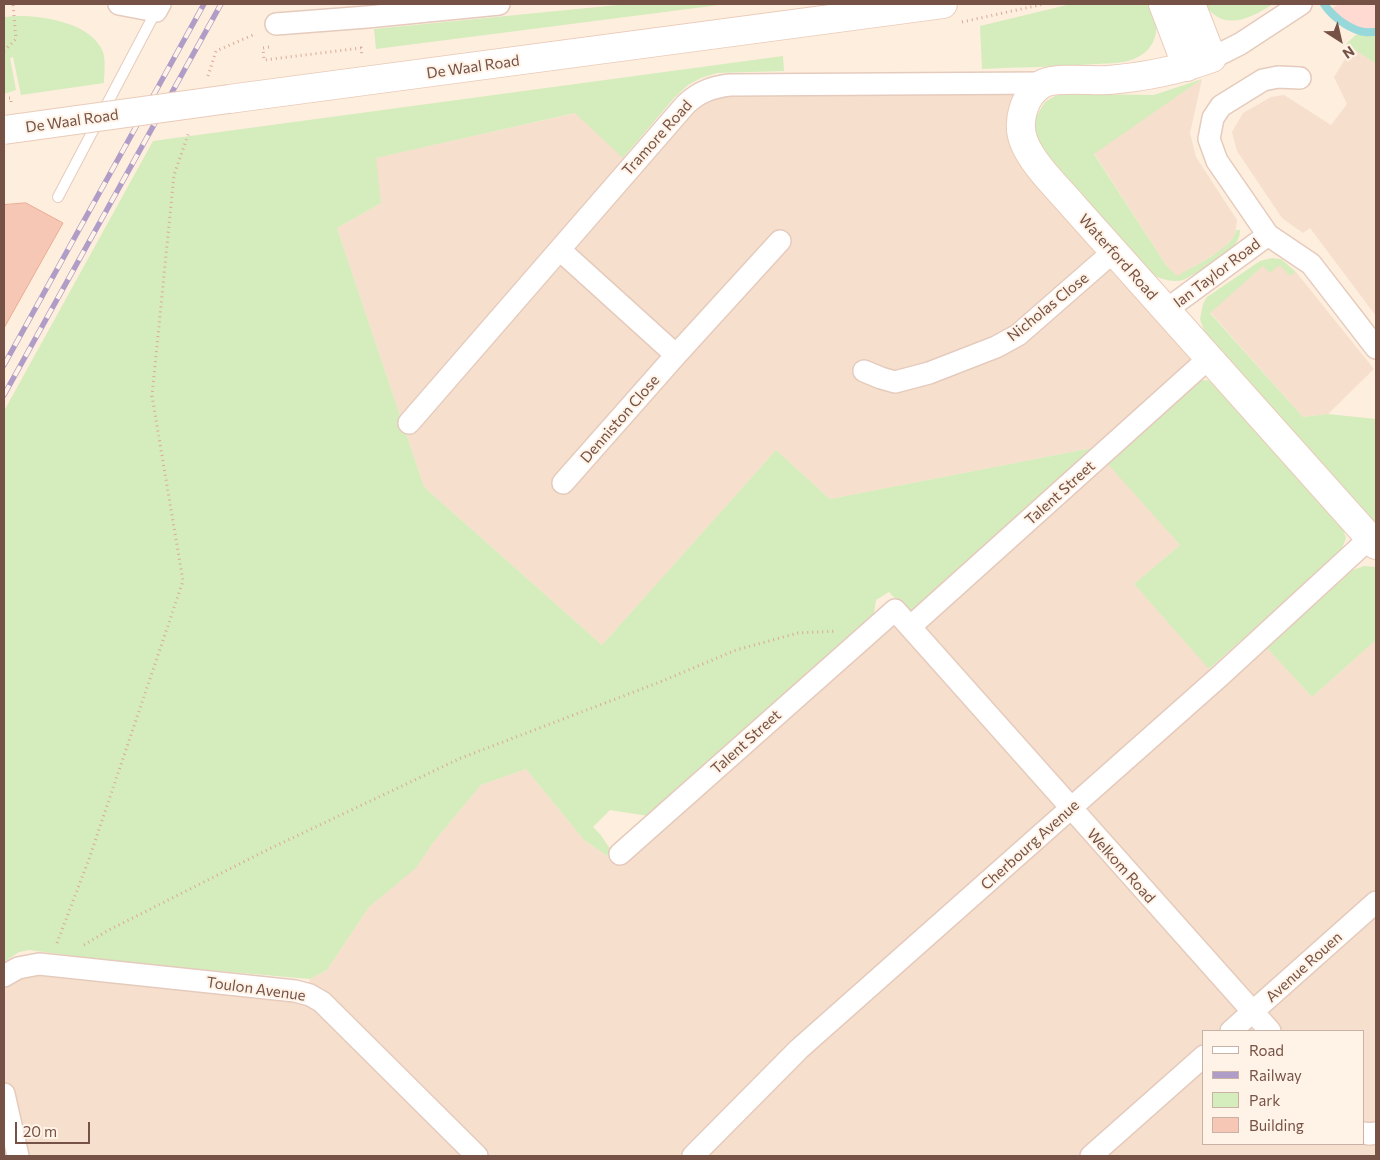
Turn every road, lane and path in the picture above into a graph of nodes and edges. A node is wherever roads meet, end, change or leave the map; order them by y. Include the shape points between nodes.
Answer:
1 (13, 4) edge
2 (119, 4) edge
3 (499, 4) edge
4 (942, 4) edge
5 (1163, 4) edge
6 (1191, 4) edge
7 (1302, 4) edge
8 (447, 6) edge
9 (158, 7) edge
10 (276, 24) joint
11 (272, 47) dead end
12 (4, 51) edge
13 (362, 59) dead end
14 (1200, 62) junction
15 (207, 77) dead end
16 (1300, 78) dead end
17 (1044, 83) junction
18 (4, 98) edge
19 (8, 118) edge
20 (189, 130) dead end
21 (58, 197) dead end
22 (1268, 235) junction
23 (780, 241) dead end
24 (560, 250) junction
25 (1114, 252) junction
26 (1166, 310) junction
27 (1376, 348) edge
28 (676, 355) junction
29 (1209, 358) junction
30 (864, 371) dead end
31 (409, 423) dead end
32 (563, 483) dead end
33 (1373, 542) edge
34 (895, 610) joint
35 (910, 627) junction
36 (868, 634) junction
37 (1071, 810) junction
38 (620, 854) dead end
39 (1376, 902) edge
40 (49, 965) junction
41 (4, 976) edge
42 (1253, 1012) junction
43 (1232, 1030) edge
44 (1269, 1030) edge
45 (1202, 1058) edge
46 (4, 1094) edge
47 (18, 1156) edge
48 (477, 1156) edge
49 (694, 1156) edge
50 (1091, 1156) edge

1 - 12 path via 16,39
2 - 9 street
3 - 8 street
4 - 19 main road, De Waal Road, bridge
5 - 14 main road
6 - 14 main road
7 - 14 street via 1240,44
8 - 10 street via 367,18
9 - 21 lane
10 - 15 path via 216,51
11 - 13 path via 263,48 264,60 360,48
14 - 17 main road via 1154,74
16 - 22 street, Ian Taylor Road via 1264,80 1221,106 1213,118 1209,139 1214,155
17 - 24 street, Tramore Road via 730,85 705,90 686,104
17 - 25 main road, Waterford Road via 1033,93 1024,109 1020,129 1024,142 1034,160
18 - 19 path via 11,98
20 - 40 path via 174,174 152,396 183,581
22 - 26 street, Ian Taylor Road
22 - 27 street, Ian Taylor Road via 1311,264
23 - 28 street, Denniston Close
24 - 28 street
24 - 31 street, Tramore Road
25 - 26 main road, Waterford Road
25 - 30 street, Nicholas Close via 1018,335 996,347 968,360 895,382
26 - 29 main road, Waterford Road
28 - 32 street, Denniston Close
29 - 33 main road, Waterford Road
29 - 35 street, Talent Street
33 - 37 street, Cherbourg Avenue
34 - 35 street, Welkom Road
34 - 36 street, Talent Street
35 - 37 street, Welkom Road
36 - 38 street, Talent Street
36 - 40 path via 846,630 798,633 736,650 461,758 267,850 107,931
37 - 42 street, Welkom Road
37 - 49 street, Cherbourg Avenue via 799,1050
39 - 42 street, Avenue Rouen
40 - 41 street, Toulon Avenue via 29,965
40 - 48 street, Toulon Avenue via 310,995 322,1002
42 - 43 street, Avenue Rouen
42 - 44 street, Welkom Road
45 - 50 street
46 - 47 street

